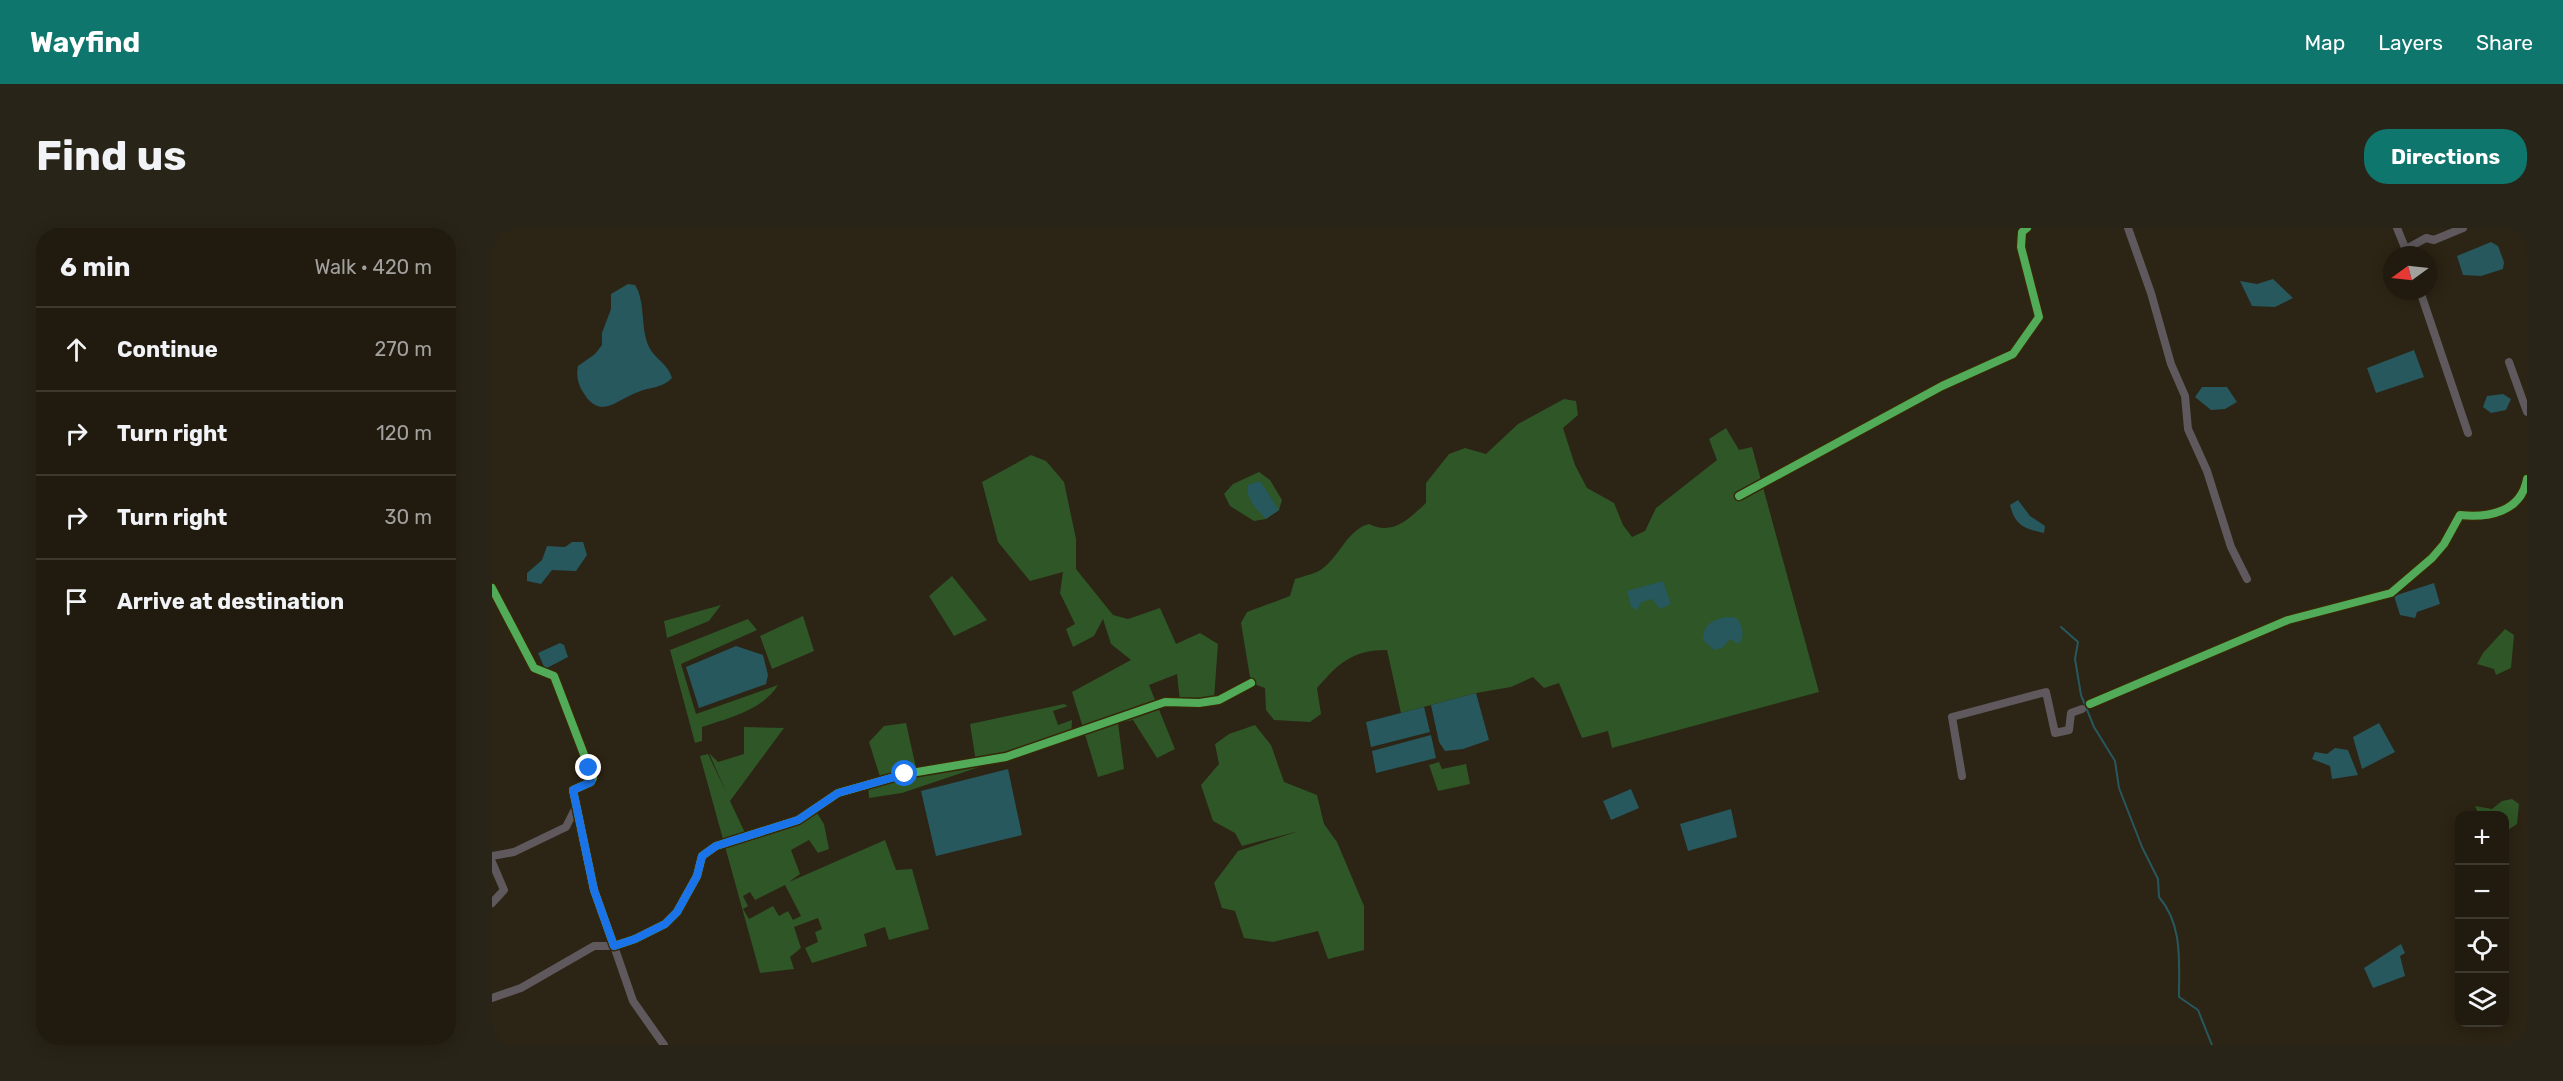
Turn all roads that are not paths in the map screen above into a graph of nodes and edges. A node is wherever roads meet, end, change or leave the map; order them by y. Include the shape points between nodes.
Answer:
1 (2027, 228) edge
2 (2128, 228) edge
3 (2397, 228) edge
4 (2463, 228) edge
5 (2404, 246) edge
6 (2415, 246) edge
7 (2423, 300) edge
8 (2509, 362) dead end
9 (2527, 412) edge
10 (2468, 433) dead end
11 (2527, 479) edge
12 (1738, 496) dead end
13 (2247, 579) dead end
14 (492, 588) edge
15 (1251, 684) dead end
16 (1962, 776) dead end
17 (576, 807) junction
18 (492, 856) edge
19 (492, 862) edge
20 (492, 903) edge
21 (614, 946) junction
22 (492, 998) edge
23 (664, 1045) edge

1 - 12 street via 2022,232 2020,247 2039,317 2013,354 1942,386
2 - 13 street via 2185,396 2188,429 2207,471 2231,548
3 - 5 street
4 - 6 street via 2434,240 2426,238
7 - 10 street
8 - 9 street
11 - 16 street via 2520,500 2504,511 2481,517 2460,515 2432,558 2391,593 2288,620 2071,713 2069,730 2055,733 2046,692 1952,717
14 - 17 street via 534,668 554,676 579,738 593,778 573,790
15 - 21 street via 1220,700 1165,702 1006,757 905,774 838,793 798,820 716,846 702,856 693,884 665,924
17 - 18 street via 566,827 514,852
17 - 21 street via 594,890
19 - 20 street via 504,890
21 - 22 street via 594,946 521,988
21 - 23 street via 633,1001

